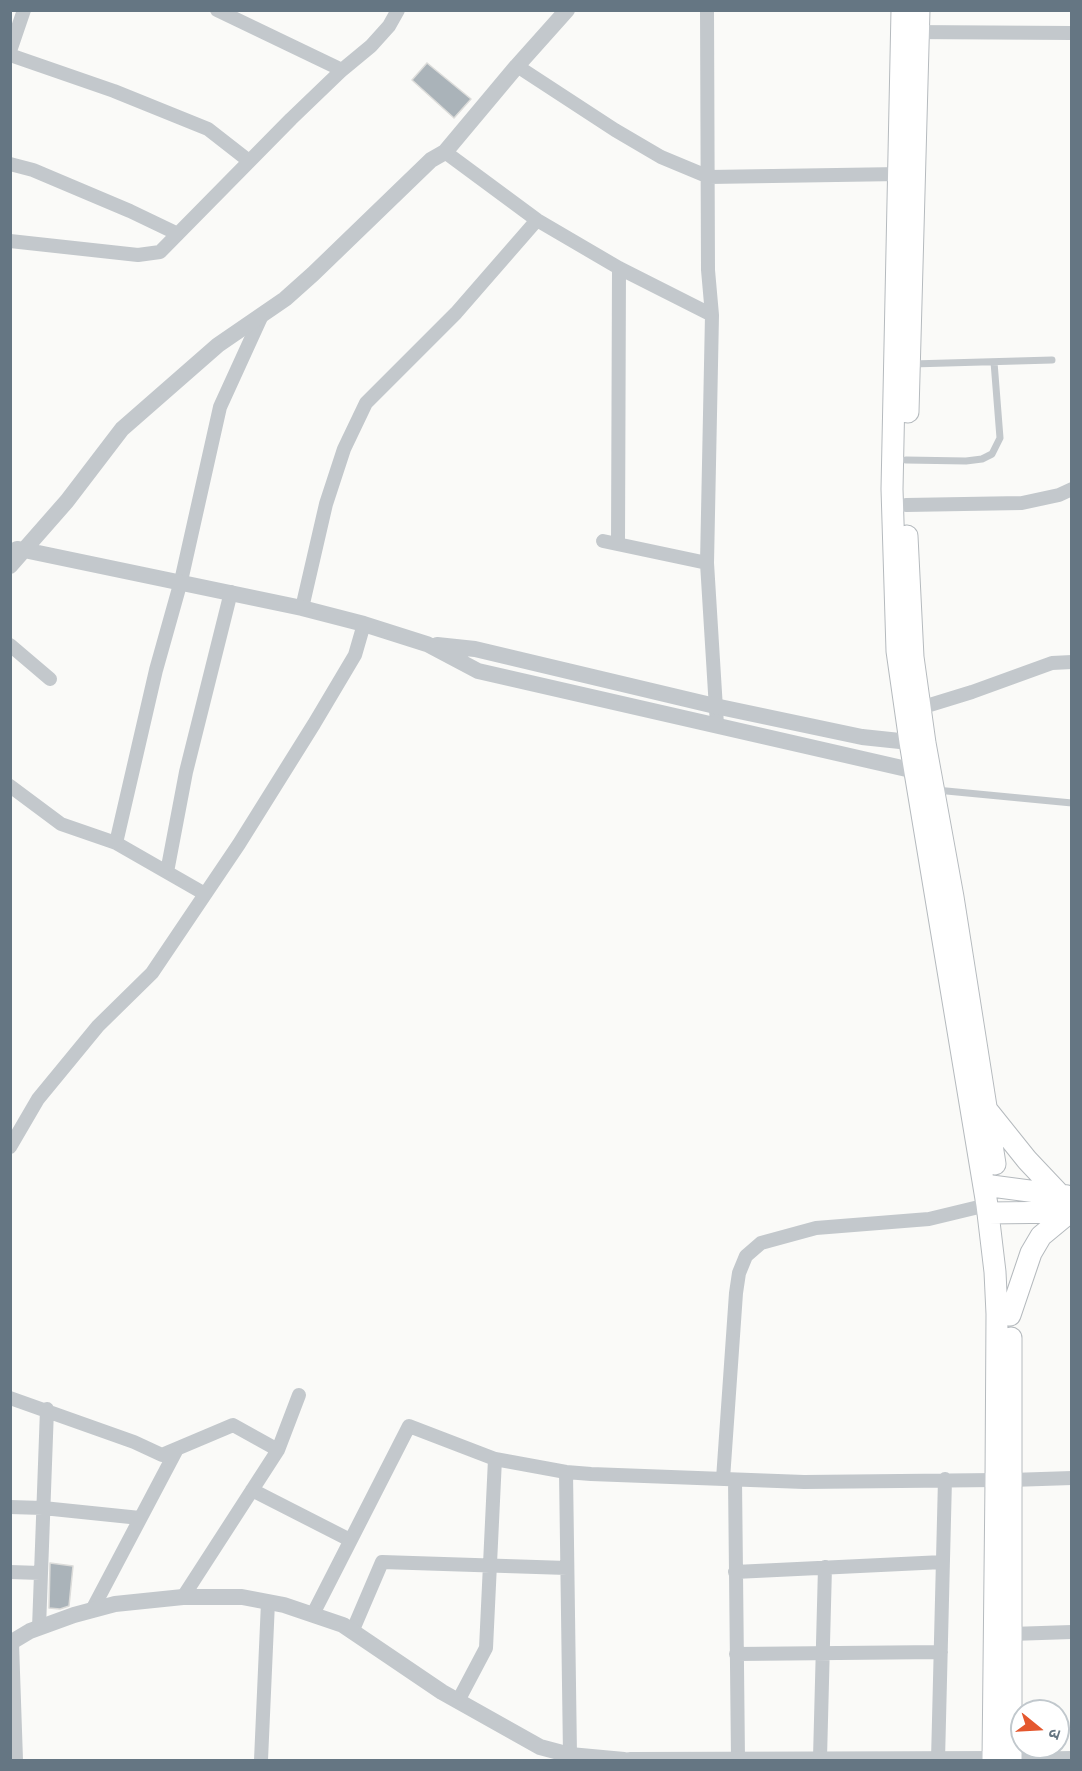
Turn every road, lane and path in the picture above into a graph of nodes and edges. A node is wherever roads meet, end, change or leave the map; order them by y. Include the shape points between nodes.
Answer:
1 (24, 10) edge
2 (217, 10) edge
3 (398, 10) edge
4 (707, 10) edge
5 (902, 10) edge
6 (919, 10) edge
7 (566, 11) edge
8 (910, 32) junction
9 (1071, 33) edge
10 (10, 51) edge
11 (10, 55) edge
12 (517, 66) junction
13 (342, 70) junction
14 (445, 152) junction
15 (249, 161) junction
16 (10, 164) edge
17 (900, 174) junction
18 (709, 177) junction
19 (537, 220) junction
20 (178, 234) junction
21 (10, 242) edge
22 (619, 268) junction
23 (262, 315) junction
24 (712, 315) junction
25 (1052, 360) dead end
26 (994, 362) junction
27 (910, 364) junction
28 (906, 460) junction
29 (1071, 489) edge
30 (906, 505) junction
31 (603, 541) dead end
32 (618, 544) junction
33 (17, 549) edge
34 (707, 563) junction
35 (10, 566) edge
36 (181, 581) junction
37 (231, 592) junction
38 (302, 608) junction
39 (364, 624) junction
40 (427, 644) junction
41 (10, 645) edge
42 (1071, 662) edge
43 (50, 679) dead end
44 (715, 706) junction
45 (920, 708) junction
46 (717, 725) junction
47 (917, 743) junction
48 (926, 778) junction
49 (10, 786) edge
50 (1071, 803) edge
51 (116, 843) junction
52 (167, 872) junction
53 (205, 894) junction
54 (987, 1110) junction
55 (10, 1147) edge
56 (992, 1201) junction
57 (1068, 1204) edge
58 (1010, 1315) junction
59 (300, 1395) dead end
60 (10, 1398) edge
61 (47, 1409) junction
62 (177, 1449) junction
63 (278, 1450) junction
64 (495, 1459) junction
65 (566, 1472) junction
66 (1071, 1478) edge
67 (945, 1479) junction
68 (729, 1480) junction
69 (1004, 1480) junction
70 (252, 1490) junction
71 (10, 1507) edge
72 (43, 1508) junction
73 (140, 1518) junction
74 (350, 1540) junction
75 (943, 1562) junction
76 (489, 1566) junction
77 (825, 1567) junction
78 (567, 1568) junction
79 (10, 1572) edge
80 (735, 1572) junction
81 (40, 1573) junction
82 (183, 1597) junction
83 (268, 1602) junction
84 (92, 1610) junction
85 (313, 1614) junction
86 (39, 1628) junction
87 (352, 1632) junction
88 (1071, 1632) edge
89 (1011, 1634) junction
90 (11, 1643) edge
91 (941, 1652) junction
92 (823, 1653) junction
93 (736, 1654) junction
94 (458, 1701) junction
95 (570, 1755) junction
96 (820, 1758) junction
97 (1071, 1758) edge
98 (738, 1759) edge
99 (715, 1760) edge
100 (938, 1760) edge
101 (1002, 1760) edge
102 (16, 1761) edge
103 (261, 1761) edge
104 (624, 1761) edge
105 (630, 1761) edge

1 - 10 street
2 - 13 street
3 - 13 street via 371,46
4 - 18 street
5 - 8 main road
6 - 8 main road
7 - 12 street
8 - 9 street
8 - 17 main road
8 - 27 main road
11 - 15 street via 114,90 208,129
12 - 14 street
12 - 18 street via 661,157
13 - 15 street
14 - 19 street
14 - 23 street via 431,160 285,299
15 - 20 street
16 - 20 street via 33,170
17 - 18 street
17 - 47 main road via 892,477 894,588 897,651
18 - 24 street via 708,270
19 - 22 street
19 - 38 street via 456,313 366,403 344,449 326,504
20 - 21 street via 160,252 138,255
22 - 24 street
22 - 32 street
23 - 33 street via 218,345 122,429 67,501
23 - 36 street via 220,407
24 - 34 street
25 - 26 lane
26 - 27 lane
26 - 28 lane via 1000,438 992,454 966,461
27 - 28 main road
28 - 30 main road
29 - 30 street via 1022,503
30 - 45 main road via 913,657
31 - 32 street
32 - 34 street
33 - 35 street
33 - 36 street
34 - 44 street
36 - 37 street
36 - 51 street
37 - 38 street
37 - 52 street via 186,772
38 - 39 street
39 - 40 street
39 - 53 street via 350,665
40 - 44 street via 475,649
40 - 46 street via 478,671
41 - 43 street
42 - 45 street via 1052,663
44 - 46 street
44 - 47 street via 861,737
45 - 47 main road
46 - 48 street
47 - 48 main road
48 - 50 lane
48 - 54 main road
48 - 56 main road
49 - 51 street via 61,824
51 - 52 street
52 - 53 street
53 - 55 street via 152,973 98,1026 38,1099
54 - 56 main road
54 - 57 main road
56 - 57 main road
56 - 58 main road via 1008,1260
56 - 68 street via 929,1219 816,1228 761,1243 746,1256 736,1293
56 - 69 main road
57 - 58 main road via 1031,1253
58 - 69 main road
59 - 63 street
60 - 61 street
61 - 62 street via 162,1455
61 - 72 street
62 - 63 street via 233,1425
62 - 73 street
63 - 70 street
64 - 65 street
64 - 74 street via 409,1426
64 - 76 street
65 - 68 street
65 - 78 street
66 - 69 street
67 - 68 street
67 - 69 street
67 - 75 street
68 - 80 street
69 - 89 main road
69 - 101 main road
70 - 74 street
70 - 82 street
71 - 72 street
72 - 73 street
72 - 81 street
73 - 84 street
74 - 85 street
75 - 77 street
75 - 91 street
76 - 78 street
76 - 87 street via 382,1562
76 - 94 street via 486,1648
77 - 80 street
77 - 92 street
78 - 95 street
79 - 81 street
80 - 93 street
81 - 86 street
82 - 83 street via 242,1597
82 - 84 street
83 - 85 street
83 - 103 street
84 - 86 street
85 - 87 street
86 - 90 street
87 - 94 street
88 - 89 street
89 - 101 main road
90 - 102 street
91 - 92 street
91 - 100 street
92 - 93 street
92 - 96 street
93 - 98 street
94 - 95 street via 540,1747
95 - 104 street
96 - 98 street
96 - 100 street
97 - 101 street
98 - 99 street
99 - 105 street
100 - 101 street

